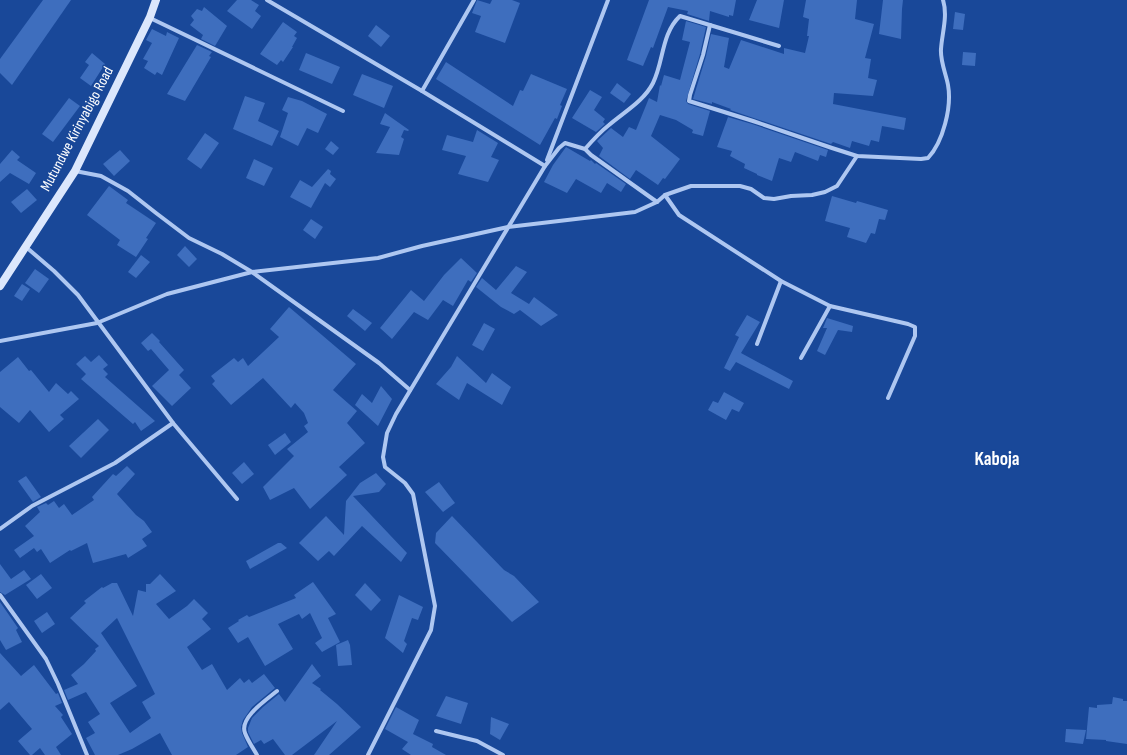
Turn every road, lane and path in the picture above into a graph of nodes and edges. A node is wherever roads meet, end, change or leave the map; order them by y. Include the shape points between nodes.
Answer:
1 (267, 0) edge
2 (474, 0) edge
3 (608, 0) edge
4 (943, 0) edge
5 (155, 1) edge
6 (150, 17) junction
7 (710, 25) junction
8 (779, 46) dead end
9 (422, 91) junction
10 (343, 111) dead end
11 (584, 149) junction
12 (856, 156) junction
13 (545, 166) junction
14 (74, 170) junction
15 (664, 195) junction
16 (657, 202) junction
17 (508, 227) junction
18 (26, 246) junction
19 (252, 272) junction
20 (781, 281) junction
21 (0, 286) edge
22 (830, 306) junction
23 (97, 323) junction
24 (0, 341) edge
25 (757, 344) dead end
26 (801, 358) dead end
27 (410, 390) junction
28 (888, 398) dead end
29 (173, 423) junction
30 (237, 499) dead end
31 (0, 529) edge
32 (0, 595) edge
33 (277, 691) dead end
34 (436, 731) dead end
35 (87, 755) edge
36 (257, 755) edge
37 (368, 755) edge
38 (503, 755) edge

1 - 9 street
2 - 9 street
3 - 13 street
4 - 12 street via 945,19 941,51 949,94 937,146 928,158 921,159
5 - 6 street, Mutundwe Kirinyabigo Road
6 - 10 street
6 - 14 street, Mutundwe Kirinyabigo Road
7 - 8 street
7 - 11 street via 680,16 674,21 666,37 653,84 645,95
7 - 12 street via 689,101
9 - 13 street
11 - 13 street via 565,143
11 - 16 street
12 - 15 street via 837,186 812,195 764,198 751,189 740,186 691,186
13 - 17 street
14 - 18 street, Mutundwe Kirinyabigo Road
14 - 19 street via 102,176 128,191 189,238
15 - 16 street
15 - 20 street via 679,215
16 - 17 street via 635,212
17 - 19 street via 378,258
17 - 27 street
18 - 21 street, Mutundwe Kirinyabigo Road
18 - 23 street via 78,295
19 - 23 street via 167,294
19 - 27 street via 379,362
20 - 22 street
20 - 25 street
22 - 26 street
22 - 28 street via 914,327 915,336
23 - 24 street
23 - 29 street
27 - 37 street via 387,433 383,457 386,467 405,483 413,494 435,606 431,630
29 - 30 street
29 - 31 street via 115,463 32,506
32 - 35 street via 46,659
33 - 36 street via 259,706 244,726 244,733
34 - 38 street via 478,741

